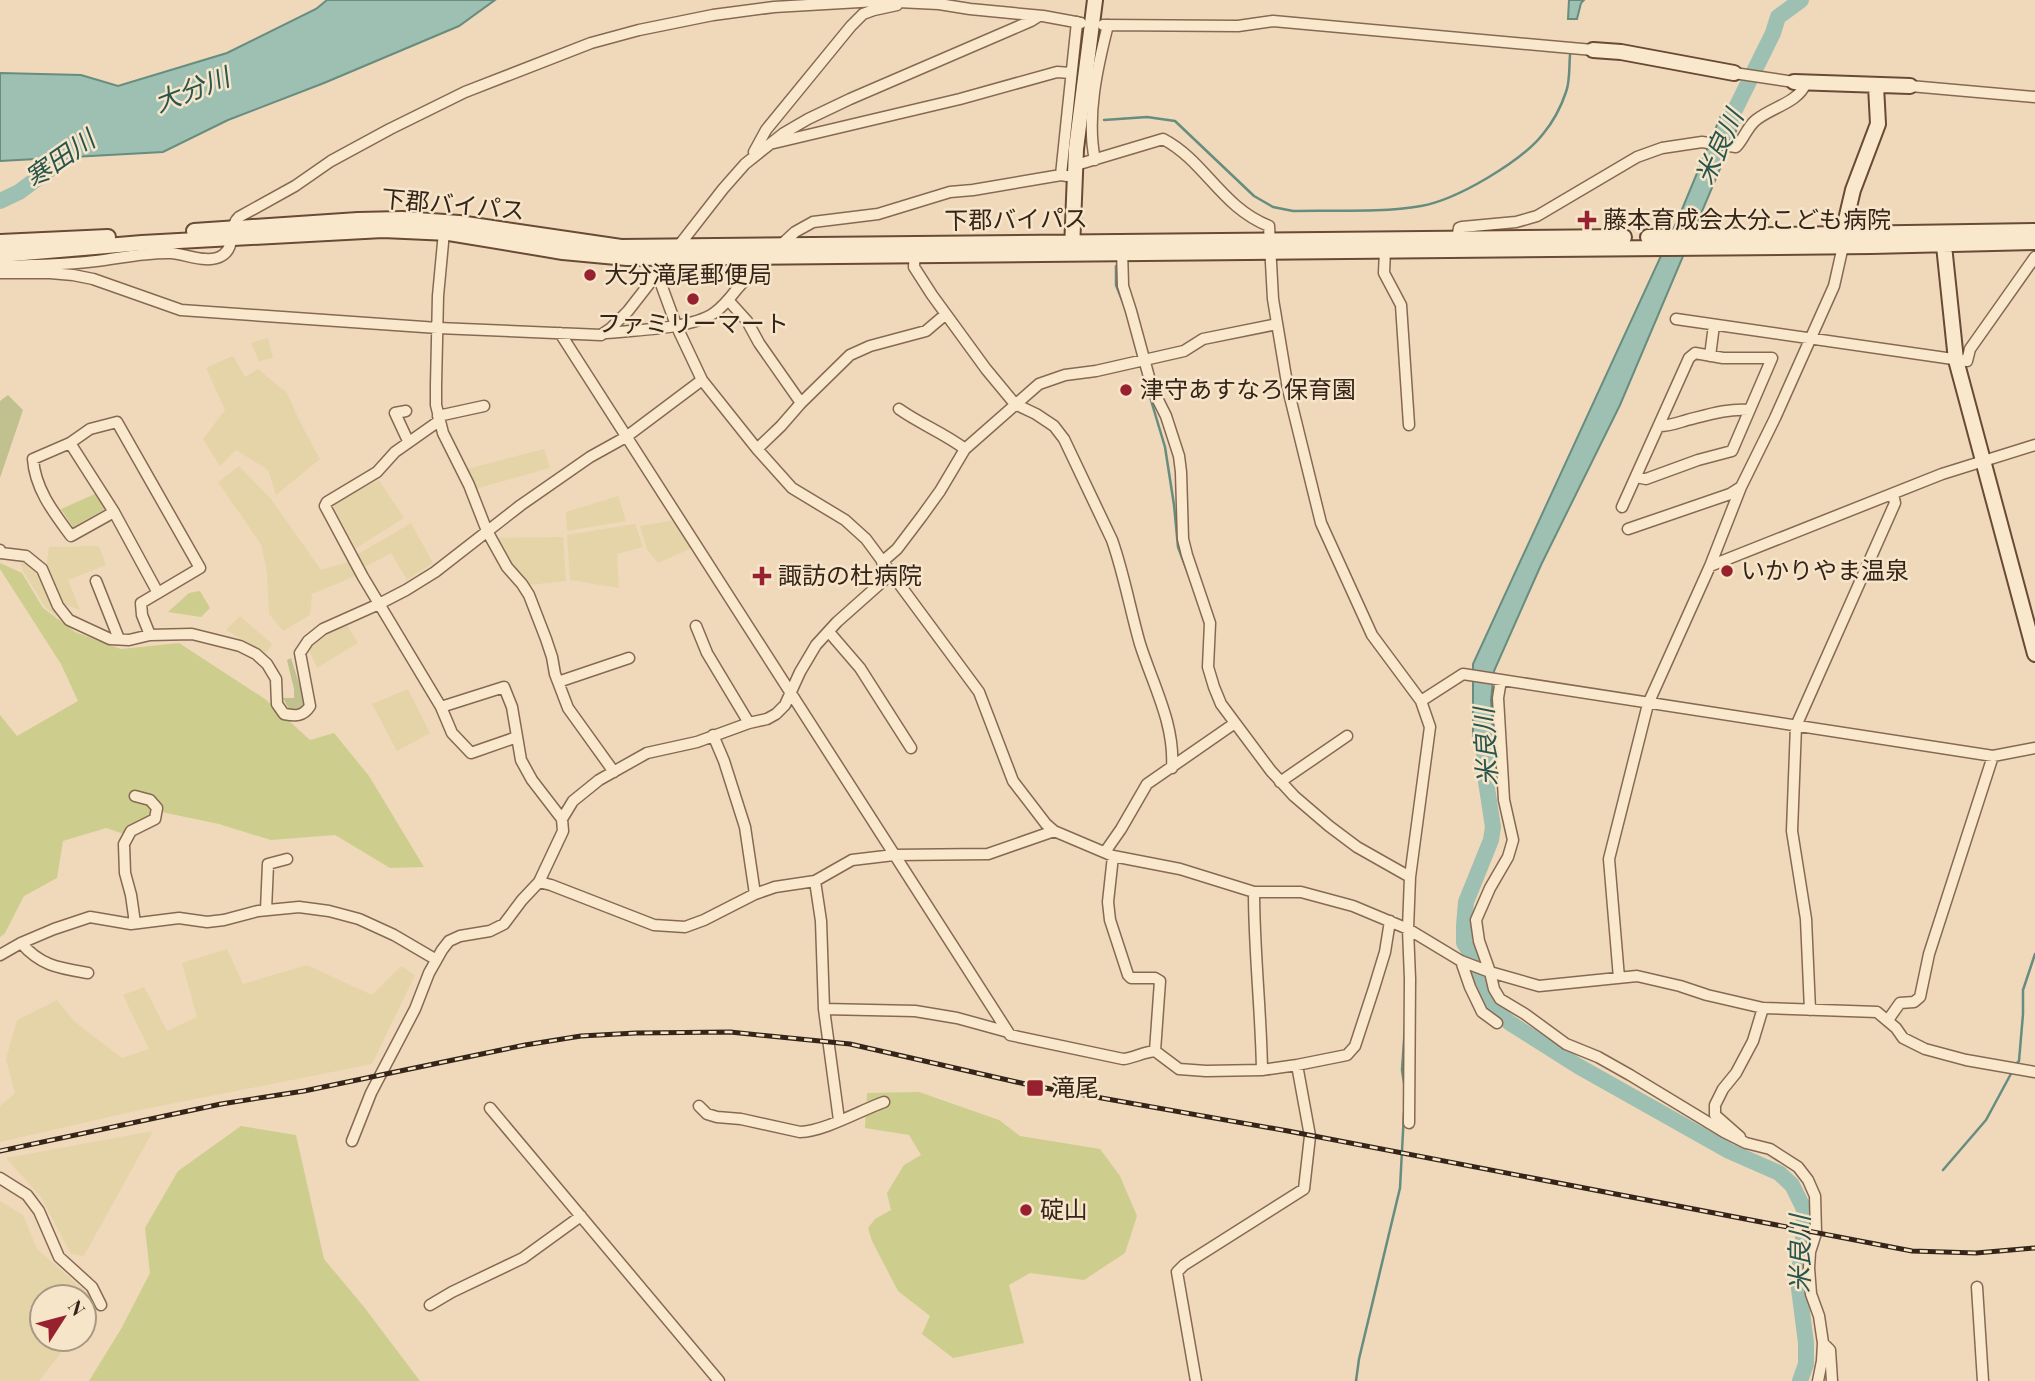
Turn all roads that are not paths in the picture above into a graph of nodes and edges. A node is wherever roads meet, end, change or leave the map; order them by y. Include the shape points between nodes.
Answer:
1 (1095, 0) edge
2 (905, 1) edge
3 (1039, 16) junction
4 (1593, 50) joint
5 (1071, 72) junction
6 (1734, 73) joint
7 (1800, 83) junction
8 (1876, 86) junction
9 (1910, 86) joint
10 (2035, 97) edge
11 (770, 144) junction
12 (751, 159) junction
13 (1095, 160) junction
14 (1071, 172) junction
15 (2035, 231) edge
16 (444, 232) junction
17 (232, 233) junction
18 (1457, 239) junction
19 (1943, 239) junction
20 (1843, 240) junction
21 (0, 242) edge
22 (1658, 242) junction
23 (2035, 242) edge
24 (781, 245) junction
25 (1270, 246) junction
26 (1122, 247) junction
27 (1072, 248) junction
28 (915, 249) junction
29 (1385, 250) junction
30 (759, 251) junction
31 (674, 252) junction
32 (0, 255) edge
33 (2035, 257) edge
34 (0, 266) edge
35 (0, 273) edge
36 (657, 273) junction
37 (728, 300) junction
38 (946, 314) junction
39 (1676, 319) dead end
40 (1277, 324) junction
41 (676, 325) junction
42 (1714, 325) junction
43 (439, 328) junction
44 (559, 333) junction
45 (606, 333) junction
46 (1811, 339) junction
47 (1710, 356) junction
48 (1956, 360) junction
49 (1141, 361) junction
50 (702, 380) junction
51 (801, 403) junction
52 (1015, 404) junction
53 (484, 406) dead end
54 (899, 409) dead end
55 (1749, 410) junction
56 (406, 411) dead end
57 (439, 418) junction
58 (1409, 425) dead end
59 (1659, 426) junction
60 (626, 437) junction
61 (408, 441) junction
62 (70, 443) junction
63 (2035, 445) edge
64 (757, 449) junction
65 (965, 449) junction
66 (1982, 462) junction
67 (1636, 477) junction
68 (1741, 487) junction
69 (1894, 494) junction
70 (1622, 507) dead end
71 (114, 512) junction
72 (1628, 529) dead end
73 (487, 531) junction
74 (0, 550) edge
75 (882, 562) junction
76 (1710, 566) junction
77 (891, 574) junction
78 (96, 581) dead end
79 (158, 593) junction
80 (379, 604) junction
81 (696, 626) dead end
82 (2032, 626) edge
83 (829, 632) junction
84 (150, 635) junction
85 (119, 639) junction
86 (2035, 654) edge
87 (629, 658) dead end
88 (1501, 680) junction
89 (558, 682) junction
90 (791, 694) junction
91 (1421, 701) junction
92 (1648, 704) junction
93 (441, 707) junction
94 (749, 723) junction
95 (1234, 723) junction
96 (1796, 726) junction
97 (713, 735) junction
98 (1347, 736) dead end
99 (517, 737) junction
100 (911, 748) dead end
101 (2035, 748) edge
102 (1993, 757) junction
103 (1172, 768) junction
104 (614, 772) junction
105 (1280, 782) junction
106 (135, 796) dead end
107 (562, 819) junction
108 (1055, 831) junction
109 (1109, 854) junction
110 (894, 855) junction
111 (287, 859) dead end
112 (1410, 877) junction
113 (815, 881) junction
114 (539, 882) junction
115 (1254, 892) junction
116 (755, 894) junction
117 (266, 910) junction
118 (1390, 921) junction
119 (135, 923) junction
120 (1408, 929) junction
121 (21, 943) junction
122 (0, 955) edge
123 (435, 959) junction
124 (1461, 961) junction
125 (1490, 972) junction
126 (88, 973) dead end
127 (1619, 978) junction
128 (1763, 1007) junction
129 (824, 1009) junction
130 (1810, 1010) junction
131 (1888, 1020) junction
132 (1497, 1023) dead end
133 (1008, 1032) junction
134 (1155, 1051) junction
135 (1297, 1065) junction
136 (1262, 1070) junction
137 (2035, 1072) edge
138 (884, 1102) dead end
139 (699, 1107) dead end
140 (490, 1108) dead end
141 (839, 1120) junction
142 (1409, 1123) dead end
143 (352, 1141) dead end
144 (1746, 1143) junction
145 (0, 1178) edge
146 (581, 1216) junction
147 (1978, 1287) dead end
148 (101, 1305) dead end
149 (430, 1305) dead end
150 (1823, 1343) junction
151 (719, 1381) edge
152 (1196, 1381) edge
153 (1818, 1381) edge
154 (1832, 1381) edge
155 (1983, 1381) edge

1 - 14 street
2 - 3 street
2 - 12 street via 863,14 850,26 766,130
2 - 17 street via 774,7 713,15 591,43 465,92 390,129 248,211 234,221
3 - 5 street via 1079,22
3 - 11 street via 807,119
4 - 6 street
4 - 13 street via 1273,21 1238,26 1105,25 1091,122
5 - 11 street
5 - 14 street
6 - 7 street
7 - 8 street
7 - 18 street via 1802,91 1757,119 1736,147 1694,142 1650,152 1537,216 1462,226
8 - 9 street
8 - 20 street via 1878,124 1855,183
9 - 10 street
11 - 12 street
12 - 31 street
13 - 14 street
13 - 25 street via 1163,139 1176,146 1233,205 1269,226
14 - 24 street via 950,192 878,215 813,222
14 - 27 street
15 - 19 street
16 - 17 street
16 - 31 street via 589,255 627,258
16 - 43 street
17 - 21 street, 下郡バイパス
17 - 31 street, 下郡バイパス via 358,220 420,220
17 - 32 street
17 - 34 street via 227,252 213,258 166,253
18 - 22 street
18 - 25 street
19 - 20 street
19 - 23 street
19 - 48 street
20 - 22 street
20 - 46 street via 1834,286
22 - 29 street
24 - 28 street, 下郡バイパス
24 - 30 street, 下郡バイパス
25 - 26 street
25 - 29 street
25 - 40 street
26 - 27 street
26 - 49 street via 1123,286
27 - 28 street
28 - 30 street
28 - 38 street via 914,267
29 - 58 street via 1384,273 1401,305
30 - 31 street
30 - 37 street via 752,272
31 - 36 street
33 - 48 street via 1970,349 1967,362
35 - 43 street via 74,275 181,310
36 - 41 street
36 - 45 street
37 - 41 street via 705,318
37 - 51 street
38 - 51 street via 926,331 850,355
38 - 52 street
39 - 42 street
40 - 49 street via 1203,339 1184,351
40 - 91 street via 1321,523 1372,635
41 - 45 street
41 - 50 street
42 - 46 street
42 - 47 street
43 - 44 street
43 - 57 street
44 - 45 street
44 - 60 street
46 - 48 street
46 - 68 street
47 - 55 street via 1772,358
47 - 59 street via 1695,353 1689,358
48 - 66 street
49 - 52 street via 1051,379
49 - 95 street via 1179,456 1183,539 1210,623 1213,687
50 - 60 street
50 - 64 street
51 - 64 street
52 - 65 street
52 - 103 street via 1054,426 1064,439 1112,540 1167,720
53 - 57 street
54 - 65 street
55 - 59 street
55 - 67 street via 1732,451 1646,479
56 - 61 street via 391,415
57 - 61 street
57 - 73 street
59 - 67 street
60 - 73 street via 590,457
60 - 90 street
61 - 80 street via 377,472 325,506
62 - 71 street
62 - 71 street via 33,459 48,505 71,536
62 - 79 street via 90,429 117,422 200,568
63 - 66 street
64 - 75 street via 792,488 845,520
65 - 75 street via 922,516
66 - 69 street
66 - 82 street
67 - 70 street
68 - 72 street
68 - 76 street
69 - 76 street
69 - 96 street via 1895,503
71 - 79 street
73 - 80 street via 435,572
73 - 89 street via 506,567 529,595
74 - 85 street via 26,556 42,569 69,620
75 - 77 street
76 - 92 street
77 - 83 street
77 - 108 street via 979,692 1013,781
78 - 85 street
79 - 84 street via 141,603
80 - 84 street via 308,640 300,653 310,706 297,716 284,714 278,704 276,679 256,654 192,634
80 - 93 street
81 - 94 street
82 - 86 street
83 - 90 street via 811,652
83 - 100 street via 860,668
84 - 85 street
87 - 89 street
88 - 91 street via 1463,674
88 - 92 street
88 - 125 street via 1497,698 1504,800 1513,840 1476,920
89 - 104 street via 568,708
90 - 94 street via 776,713
90 - 110 street
91 - 112 street via 1430,727
92 - 96 street
92 - 127 street via 1609,859
93 - 99 street via 452,733 471,753
93 - 99 street via 504,687
94 - 97 street
95 - 103 street
95 - 105 street
96 - 102 street
96 - 130 street via 1792,831 1805,919
97 - 104 street via 647,753
97 - 116 street via 746,827
98 - 105 street
99 - 107 street via 521,760
101 - 102 street
102 - 131 street via 1929,954 1920,997 1900,1003
103 - 109 street via 1147,784
104 - 107 street via 586,789
105 - 112 street via 1357,847
106 - 119 street via 150,800 157,808 155,819 131,831 124,844
107 - 114 street via 563,831
108 - 109 street
108 - 110 street via 988,854
109 - 115 street
109 - 134 street via 1108,902 1128,975 1160,981
110 - 113 street via 852,860
110 - 133 street
111 - 117 street via 268,864
112 - 120 street
113 - 116 street
113 - 129 street
114 - 116 street via 654,925 685,927
114 - 123 street via 504,924 449,941
115 - 118 street via 1301,892 1353,905
115 - 136 street
117 - 119 street via 207,922 179,918
117 - 123 street via 313,908 359,919
118 - 120 street
118 - 135 street via 1385,952 1355,1046 1347,1055
119 - 121 street via 90,917
120 - 124 street
120 - 142 street
121 - 122 street
121 - 126 street via 41,962
123 - 143 street
124 - 125 street
124 - 132 street via 1482,1012
125 - 127 street via 1539,986
125 - 144 street via 1500,999 1558,1038
127 - 128 street via 1637,976
128 - 130 street
128 - 144 street via 1754,1041 1716,1105 1715,1115
129 - 133 street via 915,1012
129 - 141 street
130 - 131 street via 1877,1012
131 - 137 street via 1903,1038 1925,1049
133 - 134 street via 1116,1058
134 - 136 street via 1179,1069
135 - 136 street
135 - 152 street via 1310,1136 1304,1189 1177,1272
138 - 141 street
139 - 141 street via 717,1117 800,1132
140 - 146 street
144 - 150 street via 1769,1149 1798,1167 1815,1196 1816,1233 1809,1268
145 - 148 street via 27,1195 59,1257 92,1287
146 - 149 street via 523,1258
146 - 151 street
147 - 155 street
150 - 153 street
150 - 154 street via 1830,1350

